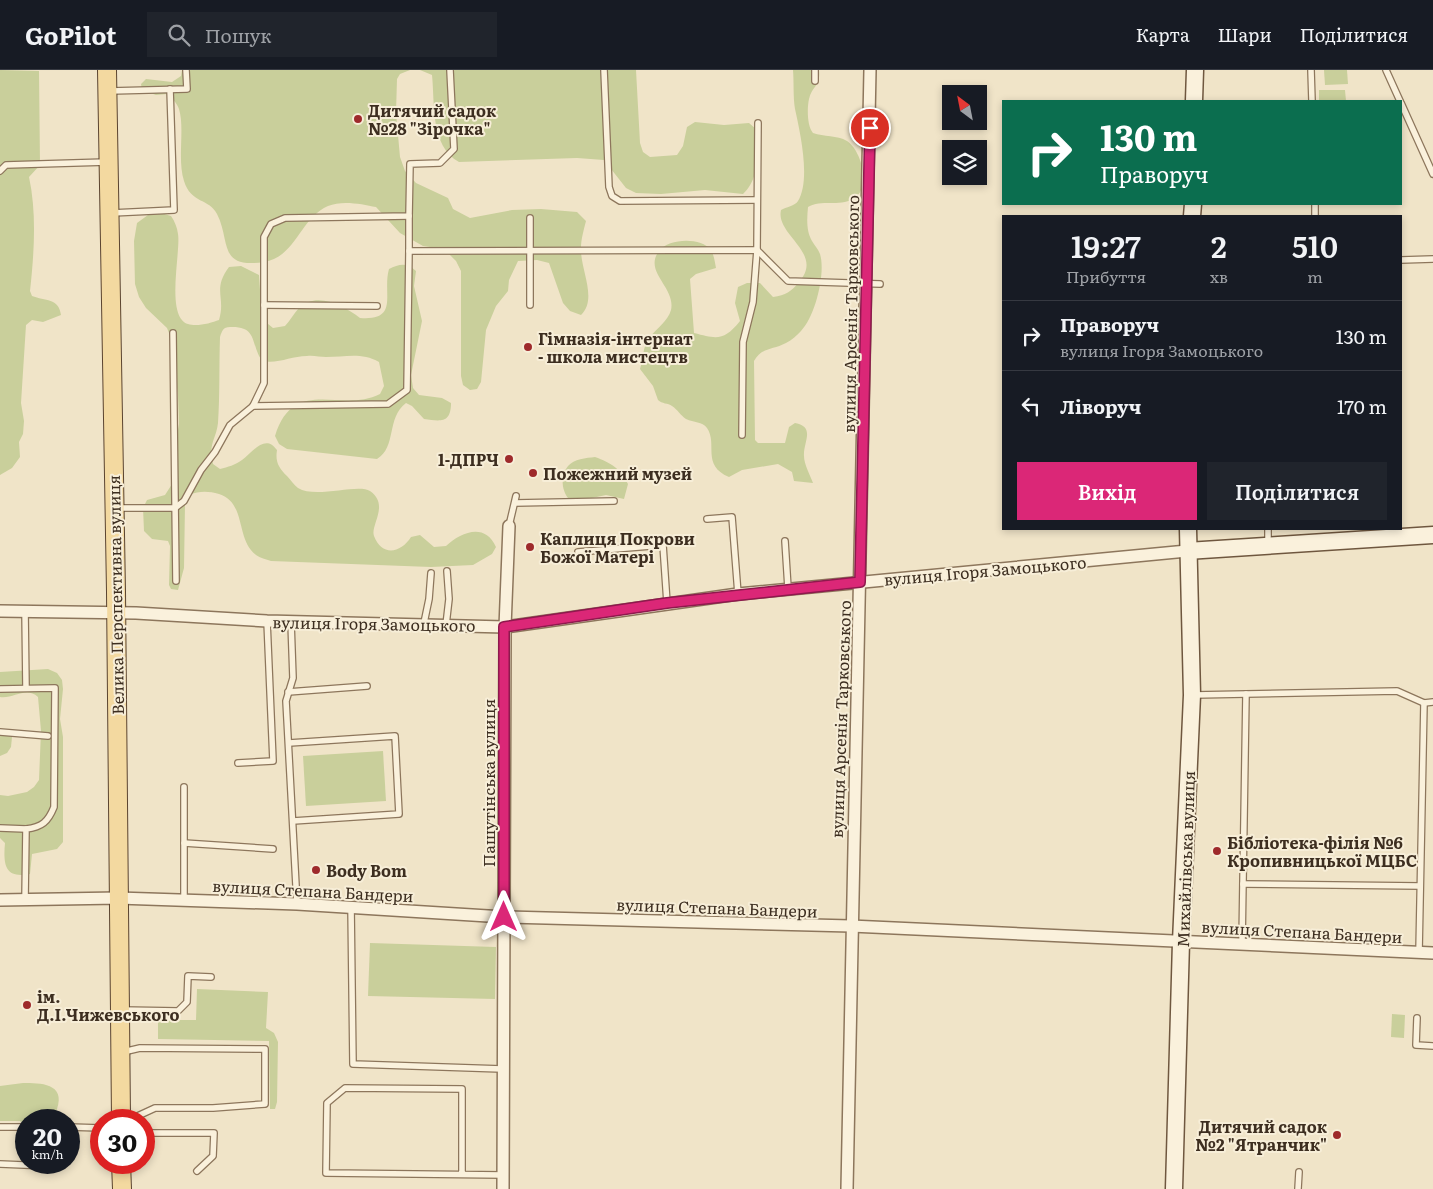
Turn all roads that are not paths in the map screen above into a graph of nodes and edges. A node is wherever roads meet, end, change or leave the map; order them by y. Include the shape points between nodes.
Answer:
1 (108, 70) edge
2 (186, 70) edge
3 (450, 70) edge
4 (604, 70) edge
5 (814, 70) edge
6 (870, 70) edge
7 (1194, 70) edge
8 (1311, 70) edge
9 (1386, 70) edge
10 (815, 81) dead end
11 (170, 89) junction
12 (108, 91) junction
13 (1194, 100) edge
14 (1312, 100) edge
15 (1400, 100) edge
16 (1402, 104) edge
17 (758, 123) dead end
18 (109, 162) junction
19 (1431, 163) edge
20 (0, 171) edge
21 (1433, 174) edge
22 (757, 200) junction
23 (111, 213) junction
24 (409, 216) junction
25 (530, 218) dead end
26 (757, 250) junction
27 (409, 251) junction
28 (530, 251) junction
29 (1433, 259) edge
30 (1402, 260) edge
31 (867, 283) junction
32 (880, 284) dead end
33 (264, 304) junction
34 (530, 305) dead end
35 (377, 306) dead end
36 (173, 333) dead end
37 (252, 406) junction
38 (742, 435) dead end
39 (516, 496) dead end
40 (614, 501) dead end
41 (515, 504) junction
42 (114, 508) junction
43 (175, 508) junction
44 (707, 519) dead end
45 (509, 526) joint
46 (1188, 530) edge
47 (1268, 530) edge
48 (1433, 535) edge
49 (785, 541) dead end
50 (1268, 546) junction
51 (1187, 551) junction
52 (578, 552) dead end
53 (446, 571) dead end
54 (431, 573) dead end
55 (176, 580) dead end
56 (860, 582) junction
57 (788, 588) junction
58 (738, 594) junction
59 (667, 603) junction
60 (0, 611) edge
61 (25, 611) junction
62 (115, 614) junction
63 (267, 621) junction
64 (291, 622) junction
65 (424, 623) junction
66 (446, 625) junction
67 (504, 627) junction
68 (367, 686) dead end
69 (26, 688) junction
70 (0, 689) edge
71 (288, 692) junction
72 (1246, 694) junction
73 (1192, 695) junction
74 (1433, 702) edge
75 (1424, 703) junction
76 (0, 732) edge
77 (48, 736) dead end
78 (289, 743) junction
79 (238, 763) dead end
80 (184, 787) dead end
81 (293, 821) junction
82 (0, 828) edge
83 (26, 829) junction
84 (184, 843) junction
85 (273, 850) dead end
86 (1242, 884) junction
87 (1420, 886) junction
88 (118, 898) junction
89 (0, 900) edge
90 (25, 900) junction
91 (184, 900) junction
92 (297, 904) junction
93 (351, 906) junction
94 (504, 917) junction
95 (851, 926) junction
96 (1181, 942) junction
97 (1242, 944) junction
98 (1419, 952) junction
99 (1433, 953) edge
100 (211, 977) dead end
101 (120, 1010) junction
102 (1417, 1018) dead end
103 (1433, 1046) edge
104 (120, 1053) junction
105 (502, 1069) junction
106 (121, 1109) edge
107 (153, 1109) edge
108 (0, 1127) edge
109 (15, 1127) edge
110 (155, 1133) edge
111 (0, 1164) edge
112 (15, 1165) edge
113 (197, 1171) dead end
114 (1299, 1172) dead end
115 (121, 1174) edge
116 (462, 1174) junction
117 (503, 1175) junction
118 (122, 1189) edge
119 (503, 1189) edge
120 (847, 1189) edge
121 (1174, 1189) edge
122 (1298, 1189) edge

1 - 12 main road, Велика Перспективна вулиця
2 - 11 lane via 187,89
3 - 24 lane via 454,149 440,162 410,164
4 - 22 lane via 612,196 620,201
5 - 10 lane
6 - 31 street, вулиця Арсенія Тарковського
7 - 13 street
8 - 14 lane
9 - 15 lane
11 - 12 lane
11 - 23 lane via 174,210
12 - 18 main road, Велика Перспективна вулиця
16 - 19 lane
17 - 22 lane
18 - 20 lane via 6,165
18 - 23 main road, Велика Перспективна вулиця
19 - 21 lane
22 - 26 lane
23 - 42 main road, Велика Перспективна вулиця
24 - 27 lane
24 - 33 lane via 285,218 271,224 264,237
25 - 28 lane
26 - 28 lane
26 - 31 lane via 788,281
26 - 38 lane via 753,302 743,342
27 - 28 lane
27 - 37 lane via 407,390 388,404
28 - 34 lane
29 - 30 lane
31 - 32 lane
31 - 56 street, вулиця Арсенія Тарковського
33 - 35 lane
33 - 37 lane via 264,383
36 - 43 lane
37 - 43 lane via 230,425 184,501
39 - 41 lane
40 - 41 lane
41 - 45 lane
42 - 43 lane
42 - 62 main road, Велика Перспективна вулиця
43 - 55 lane
44 - 58 lane via 732,517
45 - 67 street, Пашутінська вулиця
46 - 51 street, Михайлівська вулиця
47 - 50 lane
48 - 50 street, вулиця Ігоря Замоцького
49 - 57 lane
50 - 51 street, вулиця Ігоря Замоцького
51 - 56 street, вулиця Ігоря Замоцького
51 - 73 street, Михайлівська вулиця
52 - 59 lane via 663,545
53 - 66 lane via 449,599
54 - 65 lane
56 - 57 street, вулиця Ігоря Замоцького
56 - 95 street, вулиця Арсенія Тарковського
57 - 58 street, вулиця Ігоря Замоцького
58 - 59 street, вулиця Ігоря Замоцького
59 - 67 street, вулиця Ігоря Замоцького
60 - 61 street, вулиця Ігоря Замоцького
61 - 62 street, вулиця Ігоря Замоцького
61 - 69 lane
62 - 63 street, вулиця Ігоря Замоцького
62 - 88 main road, Велика Перспективна вулиця
63 - 64 street, вулиця Ігоря Замоцького
63 - 79 lane via 273,761
64 - 65 street, вулиця Ігоря Замоцького
64 - 71 lane via 293,678
65 - 66 street, вулиця Ігоря Замоцького
66 - 67 street, вулиця Ігоря Замоцького
67 - 94 street, Пашутінська вулиця
68 - 71 lane
69 - 70 lane
69 - 83 lane via 55,688 56,787 49,819 39,827
71 - 78 lane
72 - 73 lane
72 - 75 lane via 1397,690
72 - 86 lane
73 - 96 street, Михайлівська вулиця
74 - 75 lane
75 - 87 lane
76 - 77 lane
78 - 81 lane
78 - 81 lane via 394,736 399,814
80 - 84 lane
81 - 92 lane
82 - 83 lane
83 - 90 lane
84 - 85 lane
84 - 91 lane
86 - 87 lane
86 - 97 lane
87 - 98 lane
88 - 90 street, вулиця Степана Бандери
88 - 91 street, вулиця Степана Бандери
88 - 101 main road, Велика Перспективна вулиця
89 - 90 street, вулиця Степана Бандери
91 - 92 street, вулиця Степана Бандери
92 - 93 street, вулиця Степана Бандери
93 - 94 street, вулиця Степана Бандери
93 - 105 lane via 353,1064
94 - 95 street, вулиця Степана Бандери
94 - 105 street, Пашутінська вулиця
95 - 96 street, вулиця Степана Бандери
95 - 120 street, вулиця Арсенія Тарковського
96 - 97 street, вулиця Степана Бандери
96 - 121 street, Михайлівська вулиця
97 - 98 street, вулиця Степана Бандери
98 - 99 street, вулиця Степана Бандери
100 - 101 lane via 188,976 187,1002 178,1010
101 - 104 main road, Велика Перспективна вулиця
102 - 103 lane via 1416,1045
104 - 106 main road, Велика Перспективна вулиця
104 - 107 lane via 140,1048 264,1049 265,1104
105 - 117 street, Пашутінська вулиця
108 - 109 lane
110 - 113 lane via 214,1133 214,1156
111 - 112 lane
114 - 122 lane
115 - 118 main road
116 - 116 lane via 326,1173 326,1103 345,1088 462,1089
116 - 117 lane
117 - 119 street, Пашутінська вулиця

